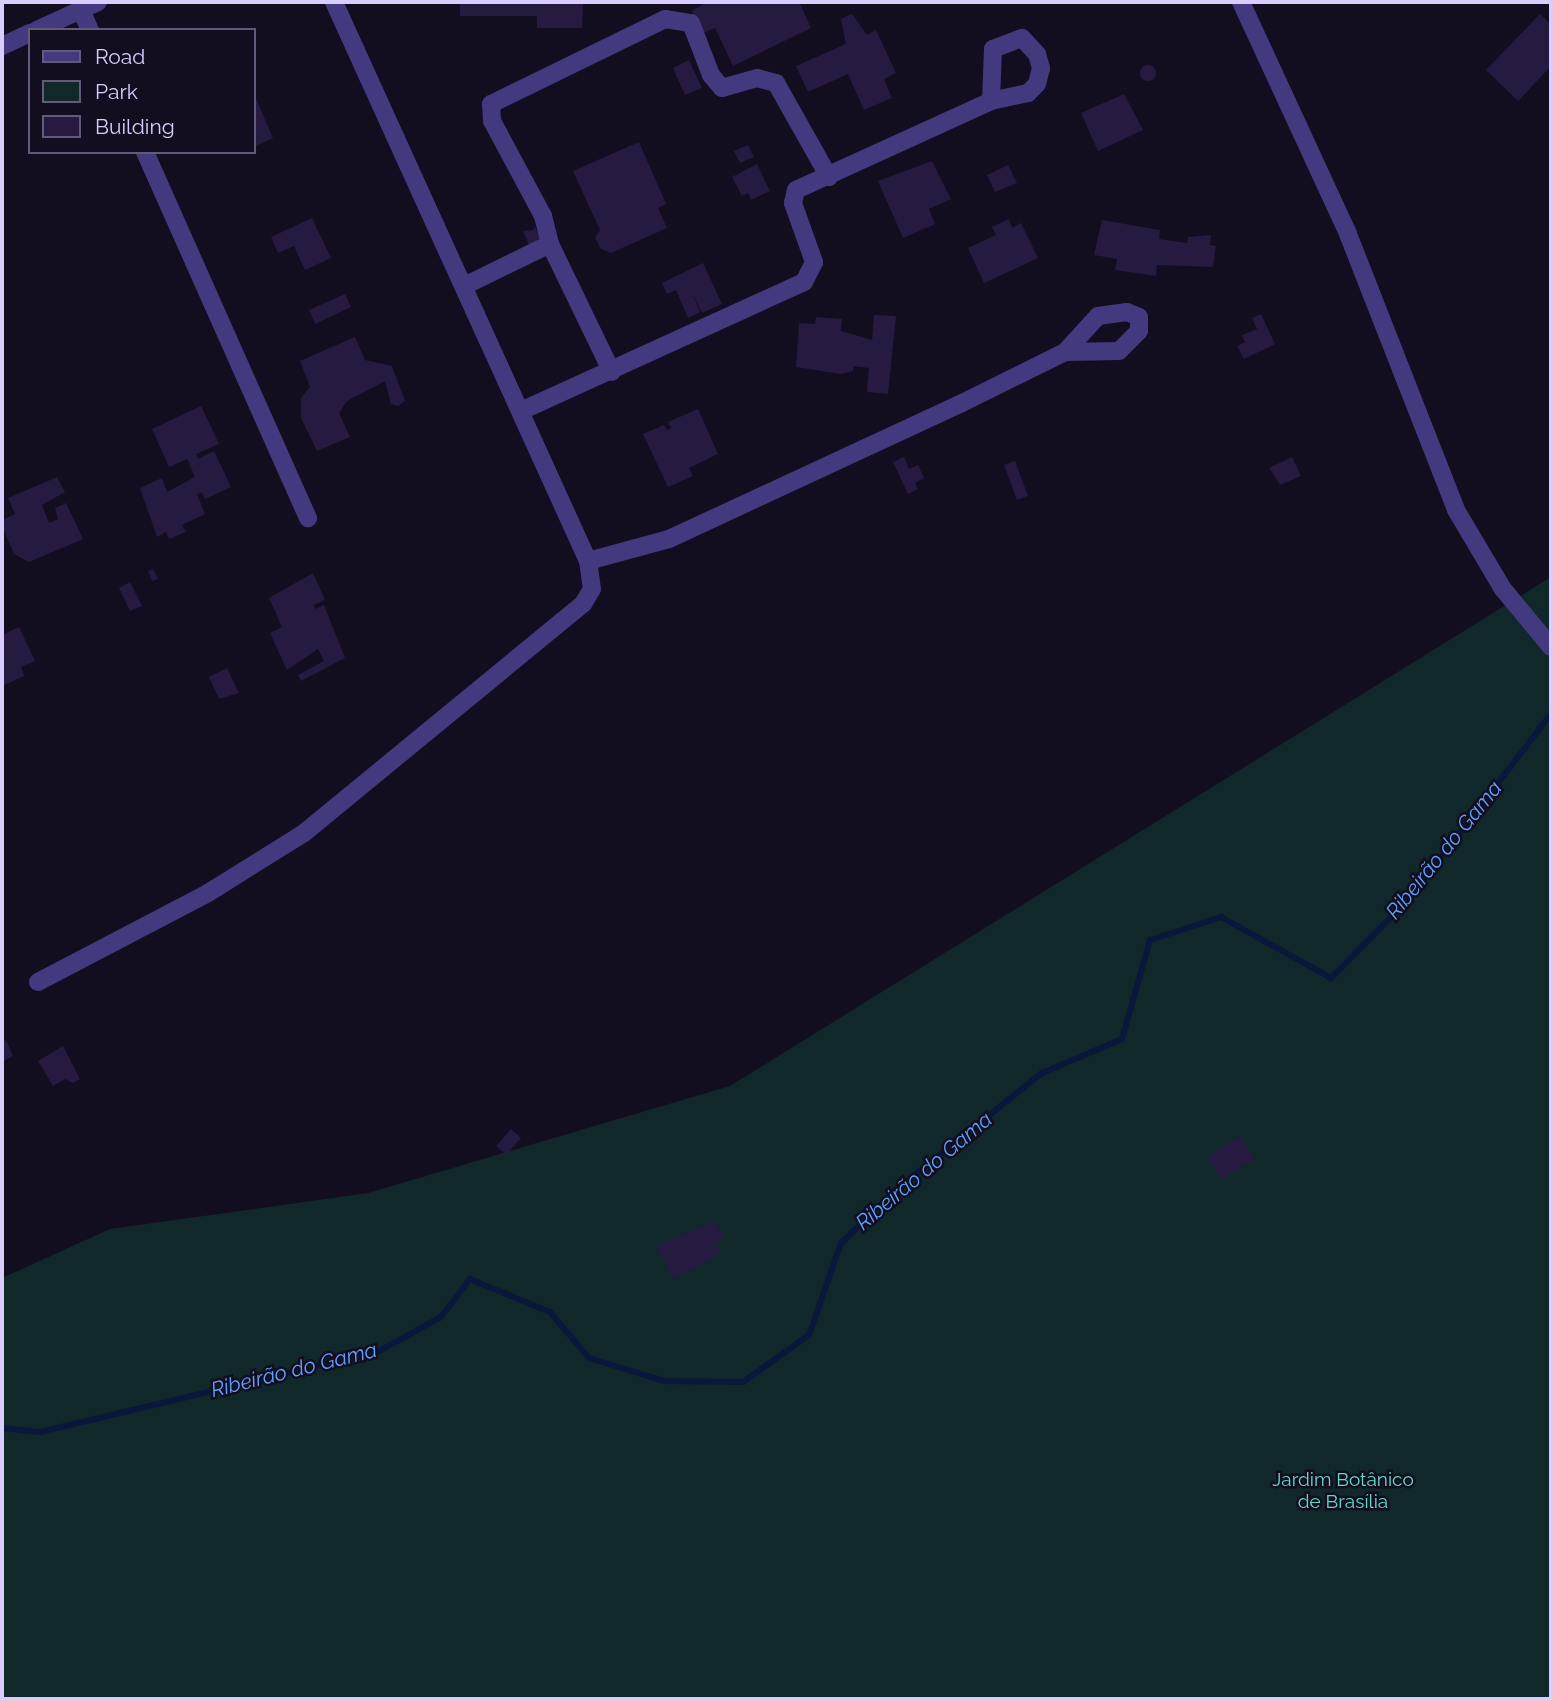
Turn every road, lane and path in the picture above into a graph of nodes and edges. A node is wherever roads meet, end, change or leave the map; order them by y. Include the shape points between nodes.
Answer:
1 (98, 2) edge
2 (334, 2) edge
3 (1241, 2) edge
4 (81, 9) junction
5 (41, 28) edge
6 (89, 28) edge
7 (28, 34) edge
8 (2, 46) edge
9 (990, 101) dead end
10 (146, 154) edge
11 (829, 177) junction
12 (550, 244) junction
13 (464, 286) junction
14 (1065, 352) dead end
15 (612, 372) junction
16 (521, 411) junction
17 (308, 518) dead end
18 (587, 561) junction
19 (1551, 647) edge
20 (38, 982) dead end

1 - 4 street
2 - 13 street
3 - 19 street via 1348,234 1456,510 1503,589
4 - 5 street
4 - 6 street
7 - 8 street
9 - 11 street
10 - 17 street
11 - 12 street via 776,83 757,78 722,88 711,75 691,23 665,19 491,104 492,121 543,216
11 - 15 street via 796,190 792,198 814,262 804,282
12 - 13 street
12 - 15 street
13 - 16 street
14 - 18 street via 669,539
15 - 16 street
16 - 18 street
18 - 20 street via 593,582 583,604 480,685 345,804 208,892

